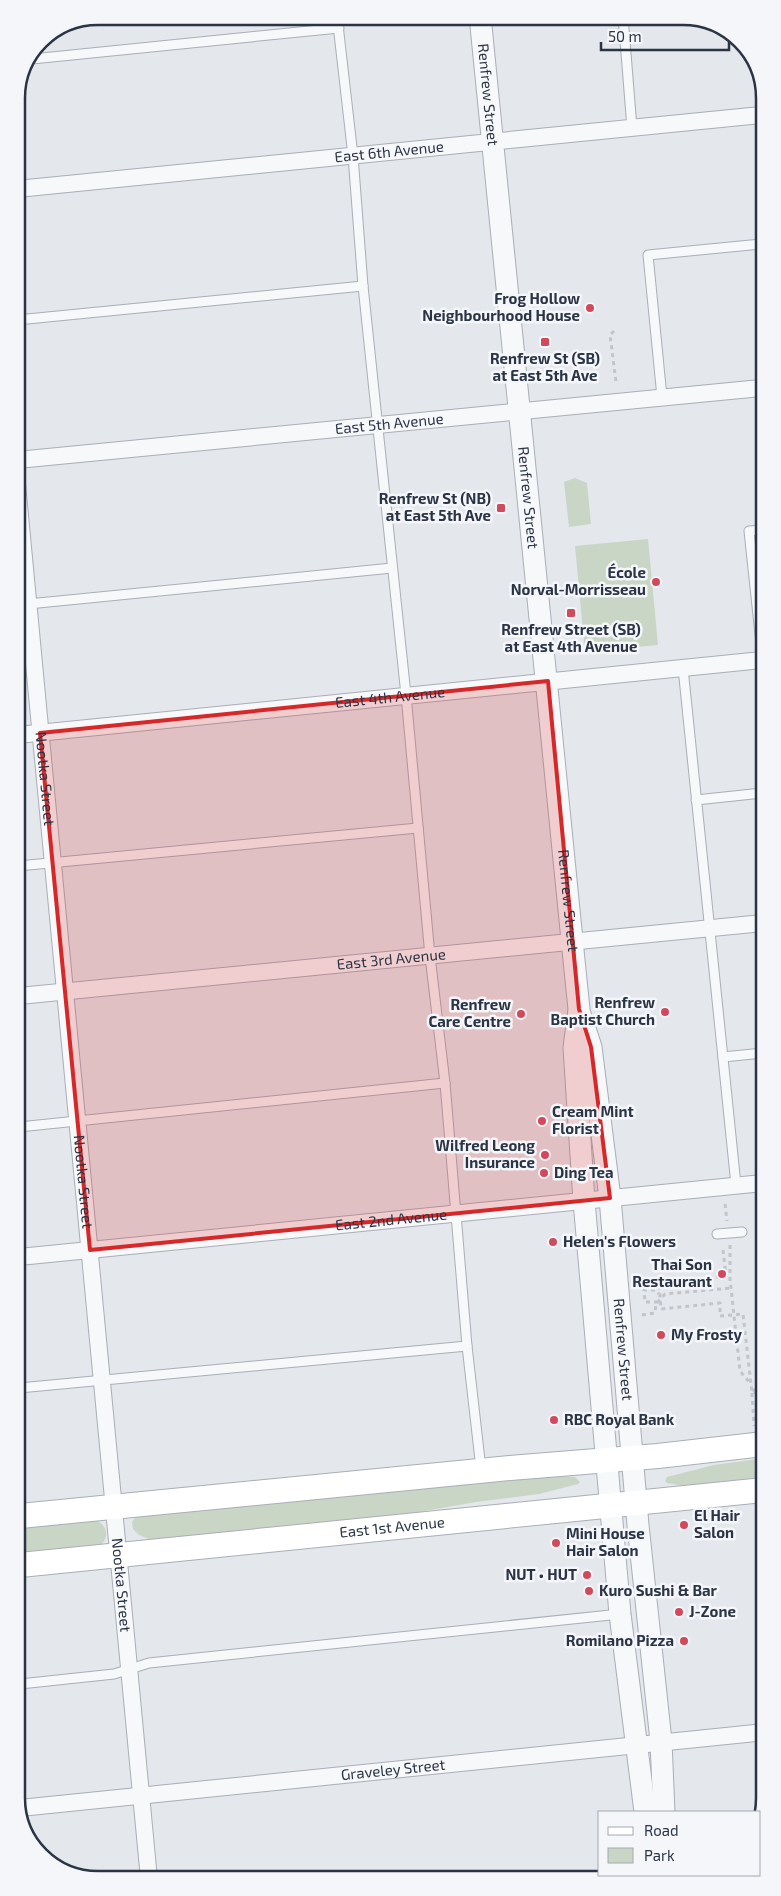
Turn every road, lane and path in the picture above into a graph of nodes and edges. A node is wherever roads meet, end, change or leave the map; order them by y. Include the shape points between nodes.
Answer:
1 (338, 25) edge
2 (481, 25) edge
3 (624, 25) edge
4 (339, 28) junction
5 (36, 59) edge
6 (756, 116) edge
7 (632, 128) junction
8 (493, 143) junction
9 (353, 156) junction
10 (25, 188) edge
11 (756, 244) edge
12 (363, 286) junction
13 (25, 319) edge
14 (614, 331) dead end
15 (616, 382) dead end
16 (756, 388) edge
17 (662, 397) junction
18 (521, 411) junction
19 (378, 426) junction
20 (25, 459) edge
21 (756, 530) edge
22 (392, 568) junction
23 (756, 597) edge
24 (25, 604) edge
25 (25, 619) edge
26 (756, 661) edge
27 (683, 668) junction
28 (548, 681) junction
29 (406, 695) junction
30 (40, 733) junction
31 (25, 734) edge
32 (756, 794) edge
33 (696, 800) junction
34 (418, 828) junction
35 (52, 862) junction
36 (25, 865) edge
37 (756, 924) edge
38 (711, 929) junction
39 (573, 942) junction
40 (430, 956) junction
41 (67, 991) junction
42 (25, 995) edge
43 (579, 1009) junction
44 (756, 1054) edge
45 (723, 1057) junction
46 (446, 1083) junction
47 (78, 1122) junction
48 (25, 1126) edge
49 (756, 1183) edge
50 (736, 1185) junction
51 (610, 1198) junction
52 (584, 1200) junction
53 (457, 1213) junction
54 (742, 1232) dead end
55 (717, 1234) dead end
56 (90, 1250) junction
57 (723, 1250) dead end
58 (25, 1256) edge
59 (736, 1275) dead end
60 (730, 1278) dead end
61 (639, 1284) dead end
62 (656, 1291) junction
63 (678, 1294) dead end
64 (660, 1297) junction
65 (642, 1315) dead end
66 (467, 1346) junction
67 (102, 1380) junction
68 (25, 1388) edge
69 (752, 1390) junction
70 (756, 1390) edge
71 (756, 1392) edge
72 (756, 1416) edge
73 (756, 1437) edge
74 (634, 1458) junction
75 (606, 1460) junction
76 (481, 1471) junction
77 (756, 1491) edge
78 (637, 1502) junction
79 (610, 1504) junction
80 (115, 1507) junction
81 (25, 1516) edge
82 (120, 1555) junction
83 (25, 1564) edge
84 (620, 1614) junction
85 (130, 1669) junction
86 (25, 1683) edge
87 (756, 1733) edge
88 (661, 1742) junction
89 (635, 1744) junction
90 (141, 1796) junction
91 (26, 1807) edge
92 (645, 1811) edge
93 (664, 1811) edge
94 (148, 1871) edge

1 - 4 lane
2 - 8 street, Renfrew Street
3 - 7 lane
4 - 5 lane
4 - 9 lane
6 - 7 street, East 6th Avenue
7 - 8 street, East 6th Avenue
8 - 9 street, East 6th Avenue
8 - 18 street, Renfrew Street
9 - 10 street, East 6th Avenue
9 - 12 lane
11 - 17 lane via 648,255
12 - 13 lane
12 - 19 lane
14 - 15 path via 610,335
16 - 17 street, East 5th Avenue
17 - 18 street, East 5th Avenue
18 - 19 street, East 5th Avenue
18 - 28 street, Renfrew Street
19 - 20 street, East 5th Avenue
19 - 22 lane
21 - 23 lane via 749,531
22 - 24 lane
22 - 29 lane
25 - 30 street, Nootka Street
26 - 27 street, East 4th Avenue
27 - 28 street, East 4th Avenue
27 - 33 lane
28 - 29 street, East 4th Avenue
28 - 39 street, Renfrew Street
29 - 30 street, East 4th Avenue
29 - 34 lane
30 - 31 street, East 4th Avenue
30 - 35 street, Nootka Street
32 - 33 lane
33 - 38 lane
34 - 35 lane
34 - 40 lane
35 - 36 lane
35 - 41 street, Nootka Street
37 - 38 street, East 3rd Avenue
38 - 39 street, East 3rd Avenue
38 - 45 lane
39 - 40 street, East 3rd Avenue
39 - 43 street, Renfrew Street
40 - 41 street, East 3rd Avenue
40 - 46 lane
41 - 42 street, East 3rd Avenue
41 - 47 street, Nootka Street
43 - 51 street, Renfrew Street via 592,1047
43 - 52 street, Renfrew Street via 574,1048
44 - 45 lane
45 - 50 lane
46 - 47 lane
46 - 53 lane
47 - 48 lane
47 - 56 street, Nootka Street
49 - 50 street, East 2nd Avenue
50 - 51 street, East 2nd Avenue
51 - 52 street, East 2nd Avenue
51 - 74 street, Renfrew Street
52 - 53 street, East 2nd Avenue
52 - 75 street, Renfrew Street
53 - 56 street, East 2nd Avenue
53 - 66 lane
54 - 55 lane
56 - 58 street, East 2nd Avenue
56 - 67 street, Nootka Street
57 - 64 path via 726,1276 658,1283
59 - 60 path
61 - 62 path via 648,1283 649,1288
62 - 64 path
62 - 64 path via 645,1292 646,1301
63 - 64 path
64 - 64 path via 645,1302 644,1290 655,1290
64 - 65 path via 655,1313
64 - 69 path via 731,1288 740,1371 751,1383
64 - 71 path via 661,1309 720,1303 720,1316 743,1314 752,1393
66 - 67 lane
66 - 76 lane
67 - 68 lane
67 - 80 street, Nootka Street
69 - 70 path
69 - 72 path
73 - 74 main road
74 - 75 main road
74 - 78 street, Renfrew Street
75 - 76 main road
75 - 79 street, Renfrew Street
76 - 80 main road
77 - 78 main road, East 1st Avenue
78 - 79 main road, East 1st Avenue
78 - 88 street, Renfrew Street
79 - 82 main road, East 1st Avenue
79 - 84 street, Renfrew Street
80 - 81 main road
80 - 82 street, Nootka Street
82 - 83 main road, East 1st Avenue
82 - 85 street, Nootka Street
84 - 85 lane via 149,1663
84 - 89 street, Renfrew Street
85 - 86 lane via 114,1674
85 - 90 street, Nootka Street
87 - 88 street, Graveley Street
88 - 89 street, Graveley Street
88 - 93 street, Renfrew Street
89 - 90 street, Graveley Street
89 - 92 street, Renfrew Street
90 - 91 street, Graveley Street
90 - 94 street, Nootka Street

